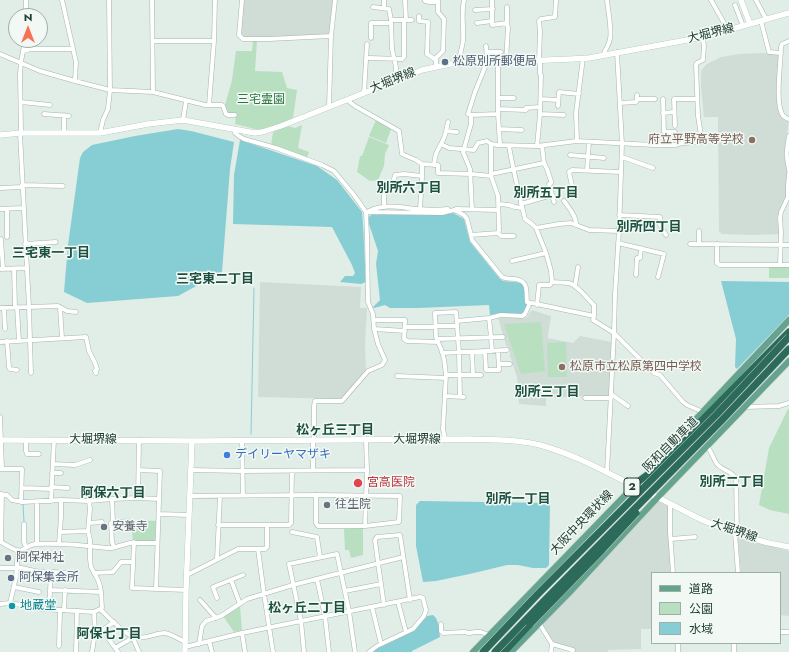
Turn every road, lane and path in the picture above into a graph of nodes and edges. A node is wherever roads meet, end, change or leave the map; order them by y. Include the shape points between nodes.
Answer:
1 (62, 0) edge
2 (110, 0) edge
3 (152, 0) edge
4 (214, 0) edge
5 (242, 0) edge
6 (335, 0) edge
7 (384, 0) edge
8 (405, 0) edge
9 (425, 0) edge
10 (464, 0) edge
11 (492, 0) edge
12 (556, 0) edge
13 (607, 0) edge
14 (712, 0) edge
15 (741, 0) edge
16 (756, 0) edge
17 (438, 1) edge
18 (735, 4) dead end
19 (373, 7) dead end
20 (507, 7) dead end
21 (384, 8) junction
22 (493, 9) junction
23 (475, 10) dead end
24 (789, 13) edge
25 (419, 16) dead end
26 (405, 20) junction
27 (412, 20) dead end
28 (763, 20) junction
29 (492, 21) junction
30 (391, 22) junction
31 (477, 22) dead end
32 (507, 23) junction
33 (750, 24) junction
34 (743, 26) junction
35 (728, 30) junction
36 (332, 36) junction
37 (702, 37) junction
38 (371, 38) dead end
39 (153, 41) junction
40 (214, 41) junction
41 (789, 41) edge
42 (367, 44) dead end
43 (486, 46) dead end
44 (24, 48) edge
45 (73, 49) junction
46 (24, 51) junction
47 (486, 52) junction
48 (502, 52) dead end
49 (617, 52) junction
50 (781, 52) junction
51 (0, 54) edge
52 (604, 54) junction
53 (369, 58) dead end
54 (583, 58) junction
55 (394, 59) junction
56 (539, 60) junction
57 (506, 61) junction
58 (21, 62) junction
59 (487, 62) junction
60 (498, 62) junction
61 (436, 63) junction
62 (459, 63) junction
63 (396, 80) junction
64 (75, 81) junction
65 (110, 90) junction
66 (153, 92) junction
67 (364, 93) junction
68 (579, 94) junction
69 (498, 98) junction
70 (514, 98) dead end
71 (541, 99) junction
72 (655, 99) dead end
73 (663, 99) dead end
74 (697, 99) junction
75 (347, 100) junction
76 (558, 100) junction
77 (186, 101) junction
78 (21, 102) junction
79 (620, 103) junction
80 (50, 105) dead end
81 (209, 105) junction
82 (558, 106) dead end
83 (329, 107) junction
84 (540, 107) junction
85 (498, 112) junction
86 (674, 112) junction
87 (663, 113) junction
88 (44, 114) dead end
89 (235, 114) dead end
90 (540, 114) junction
91 (471, 115) junction
92 (564, 115) dead end
93 (789, 119) edge
94 (183, 120) junction
95 (448, 122) dead end
96 (675, 126) dead end
97 (235, 129) junction
98 (499, 129) junction
99 (522, 130) dead end
100 (446, 131) junction
101 (457, 132) dead end
102 (665, 132) junction
103 (675, 132) dead end
104 (20, 133) junction
105 (64, 133) junction
106 (100, 133) junction
107 (0, 135) edge
108 (789, 136) edge
109 (577, 141) junction
110 (589, 142) junction
111 (440, 144) junction
112 (491, 144) junction
113 (622, 144) junction
114 (500, 145) junction
115 (665, 145) junction
116 (509, 146) junction
117 (537, 146) junction
118 (542, 146) junction
119 (464, 149) junction
120 (570, 155) dead end
121 (588, 157) junction
122 (622, 157) junction
123 (604, 158) dead end
124 (544, 163) junction
125 (422, 164) junction
126 (434, 165) junction
127 (653, 168) dead end
128 (513, 169) junction
129 (588, 170) junction
130 (621, 172) junction
131 (789, 173) edge
132 (471, 174) junction
133 (491, 175) junction
134 (422, 176) junction
135 (394, 179) dead end
136 (22, 186) junction
137 (63, 186) dead end
138 (572, 186) dead end
139 (0, 188) edge
140 (384, 193) dead end
141 (552, 195) junction
142 (564, 201) dead end
143 (554, 202) dead end
144 (499, 204) junction
145 (522, 206) junction
146 (384, 207) junction
147 (23, 208) junction
148 (0, 209) edge
149 (7, 209) junction
150 (420, 209) junction
151 (455, 209) junction
152 (472, 209) junction
153 (404, 210) junction
154 (498, 210) junction
155 (367, 212) junction
156 (620, 215) junction
157 (576, 225) junction
158 (536, 228) junction
159 (619, 231) junction
160 (699, 231) dead end
161 (498, 233) junction
162 (471, 235) junction
163 (666, 235) dead end
164 (514, 236) dead end
165 (8, 237) dead end
166 (1, 239) dead end
167 (56, 242) dead end
168 (618, 243) junction
169 (25, 244) junction
170 (690, 244) dead end
171 (699, 244) junction
172 (717, 244) junction
173 (780, 245) junction
174 (789, 245) edge
175 (641, 248) junction
176 (48, 252) dead end
177 (546, 253) junction
178 (25, 254) junction
179 (512, 261) dead end
180 (780, 265) junction
181 (789, 265) edge
182 (578, 267) dead end
183 (14, 268) junction
184 (26, 268) junction
185 (1, 269) edge
186 (636, 275) dead end
187 (658, 277) dead end
188 (552, 282) junction
189 (575, 286) junction
190 (530, 304) junction
191 (538, 305) junction
192 (16, 307) junction
193 (29, 307) junction
194 (60, 307) junction
195 (2, 308) edge
196 (76, 312) dead end
197 (594, 316) junction
198 (489, 318) junction
199 (373, 320) junction
200 (789, 320) edge
201 (457, 324) junction
202 (435, 327) junction
203 (5, 329) dead end
204 (374, 329) junction
205 (405, 329) junction
206 (789, 332) edge
207 (614, 333) junction
208 (491, 337) junction
209 (503, 337) dead end
210 (789, 337) edge
211 (62, 338) junction
212 (458, 338) junction
213 (30, 340) junction
214 (7, 341) junction
215 (19, 341) junction
216 (437, 341) junction
217 (0, 342) edge
218 (789, 349) edge
219 (507, 350) dead end
220 (485, 351) junction
221 (492, 351) junction
222 (498, 351) junction
223 (459, 352) junction
224 (472, 352) junction
225 (442, 353) junction
226 (789, 361) edge
227 (498, 364) junction
228 (510, 364) dead end
229 (17, 370) dead end
230 (31, 373) dead end
231 (96, 373) dead end
232 (459, 375) junction
233 (472, 375) junction
234 (481, 375) dead end
235 (397, 376) dead end
236 (446, 376) junction
237 (445, 396) junction
238 (611, 396) junction
239 (585, 398) dead end
240 (789, 403) edge
241 (628, 406) dead end
242 (745, 407) junction
243 (703, 412) junction
244 (0, 417) edge
245 (1, 440) edge
246 (26, 440) junction
247 (54, 440) junction
248 (139, 440) junction
249 (242, 440) junction
250 (313, 440) junction
251 (366, 440) junction
252 (445, 440) junction
253 (192, 441) junction
254 (707, 446) junction
255 (39, 454) dead end
256 (90, 460) dead end
257 (53, 464) junction
258 (1, 469) edge
259 (138, 470) junction
260 (191, 470) junction
261 (312, 470) junction
262 (367, 470) junction
263 (243, 471) junction
264 (292, 471) junction
265 (607, 472) junction
266 (52, 473) junction
267 (61, 473) dead end
268 (659, 484) junction
269 (634, 485) junction
270 (22, 488) junction
271 (51, 488) junction
272 (68, 488) dead end
273 (1, 494) edge
274 (190, 496) junction
275 (220, 496) junction
276 (243, 496) junction
277 (292, 496) junction
278 (316, 496) junction
279 (366, 496) junction
280 (658, 497) junction
281 (112, 498) junction
282 (138, 498) junction
283 (159, 499) junction
284 (61, 500) junction
285 (51, 501) junction
286 (89, 501) junction
287 (21, 502) junction
288 (37, 502) junction
289 (670, 504) junction
290 (1, 508) edge
291 (159, 514) junction
292 (189, 514) junction
293 (128, 521) dead end
294 (102, 522) dead end
295 (113, 522) junction
296 (89, 523) junction
297 (24, 524) dead end
298 (218, 525) junction
299 (267, 525) junction
300 (366, 526) junction
301 (88, 531) junction
302 (60, 532) junction
303 (292, 532) dead end
304 (736, 534) junction
305 (1, 536) edge
306 (695, 537) dead end
307 (671, 539) junction
308 (134, 542) junction
309 (158, 543) junction
310 (37, 544) junction
311 (59, 544) junction
312 (90, 546) junction
313 (26, 547) junction
314 (114, 547) junction
315 (789, 547) edge
316 (258, 549) junction
317 (18, 550) junction
318 (320, 557) junction
319 (403, 557) junction
320 (218, 559) junction
321 (133, 562) junction
322 (378, 563) junction
323 (17, 567) junction
324 (0, 568) edge
325 (673, 572) edge
326 (738, 572) edge
327 (50, 573) junction
328 (68, 573) dead end
329 (95, 573) junction
330 (342, 573) junction
331 (243, 574) dead end
332 (187, 575) junction
333 (317, 579) junction
334 (231, 580) junction
335 (381, 584) junction
336 (293, 585) junction
337 (14, 587) junction
338 (156, 589) junction
339 (50, 590) junction
340 (65, 590) junction
341 (186, 590) junction
342 (345, 591) junction
343 (39, 592) dead end
344 (102, 592) junction
345 (264, 594) junction
346 (216, 598) dead end
347 (200, 600) dead end
348 (410, 600) junction
349 (398, 602) junction
350 (10, 603) junction
351 (0, 604) edge
352 (240, 604) junction
353 (384, 605) junction
354 (372, 607) junction
355 (100, 609) junction
356 (49, 610) junction
357 (62, 610) junction
358 (77, 611) junction
359 (349, 611) junction
360 (94, 612) junction
361 (325, 616) junction
362 (216, 618) junction
363 (301, 621) junction
364 (114, 622) junction
365 (539, 623) junction
366 (441, 624) dead end
367 (269, 627) junction
368 (406, 632) junction
369 (95, 633) junction
370 (242, 633) junction
371 (489, 635) junction
372 (133, 637) junction
373 (108, 638) dead end
374 (209, 641) junction
375 (199, 644) junction
376 (381, 644) junction
377 (552, 644) junction
378 (59, 646) dead end
379 (185, 647) edge
380 (116, 650) edge
381 (76, 652) edge
382 (92, 652) edge
383 (139, 652) edge
384 (212, 652) edge
385 (245, 652) edge
386 (273, 652) edge
387 (304, 652) edge
388 (329, 652) edge
389 (355, 652) edge
390 (369, 652) edge
391 (473, 652) edge
392 (483, 652) edge
393 (495, 652) edge
394 (504, 652) edge
395 (511, 652) edge
396 (551, 652) edge
397 (572, 652) edge

1 - 45 street
2 - 65 street
3 - 39 street
4 - 40 street
5 - 36 street via 239,35 243,39
6 - 36 street
7 - 21 street
8 - 26 street
9 - 17 street
10 - 62 street via 463,42
11 - 22 street
12 - 56 street via 556,17 539,21
13 - 52 street via 610,41
14 - 35 street
15 - 33 main road
16 - 28 street
17 - 61 street via 438,12 444,19 443,51 436,58
18 - 34 street
19 - 21 street
20 - 32 street
21 - 30 street via 389,9
22 - 23 street
22 - 29 street
24 - 28 main road, 大堀堺線
25 - 61 street via 419,21 428,22 427,54
26 - 27 street
26 - 30 street
26 - 55 street via 404,57
28 - 33 main road, 大堀堺線
28 - 50 street via 769,52
29 - 31 street
29 - 32 street via 492,25
30 - 38 street via 371,23
30 - 55 street
32 - 57 street
33 - 34 main road, 大堀堺線
34 - 35 main road, 大堀堺線
35 - 37 main road, 大堀堺線
36 - 83 street
37 - 49 main road, 大堀堺線
37 - 74 street via 703,60 696,65
39 - 40 street
39 - 66 street
40 - 81 street
41 - 50 street via 782,44
42 - 67 street
43 - 47 street
44 - 46 street
45 - 46 street
45 - 64 street via 76,62
46 - 58 street
47 - 48 street
47 - 59 street
49 - 52 main road, 大堀堺線
49 - 79 street
50 - 93 street via 779,104 782,115
51 - 58 street
52 - 54 main road, 大堀堺線
53 - 55 street
54 - 56 main road, 大堀堺線
54 - 68 street
55 - 63 street
56 - 57 main road, 大堀堺線
56 - 71 street
57 - 60 main road, 大堀堺線
58 - 64 street via 40,71
58 - 78 street
59 - 60 main road, 大堀堺線
59 - 62 main road, 大堀堺線
59 - 91 street via 468,114
60 - 69 street
61 - 62 main road, 大堀堺線
61 - 63 main road, 大堀堺線
63 - 67 main road, 大堀堺線
64 - 65 street
65 - 66 street
65 - 106 street via 108,109
66 - 77 street
67 - 75 main road, 大堀堺線
68 - 76 street via 558,92
68 - 109 street via 576,113
69 - 70 street
69 - 85 street
71 - 76 street
71 - 84 street
72 - 79 street via 637,97 636,102
73 - 87 street
74 - 86 street via 674,99
74 - 115 street via 702,142
75 - 83 main road, 大堀堺線
75 - 125 street via 399,131 402,154
76 - 82 street
77 - 81 street
77 - 94 street
78 - 80 street
78 - 104 street
79 - 113 street
81 - 89 street via 222,105 226,114
83 - 97 main road, 大堀堺線 via 262,132
84 - 85 street
84 - 90 street
85 - 91 street
85 - 98 street
86 - 87 street
86 - 96 street
87 - 102 street
88 - 105 street via 67,116
90 - 92 street
90 - 117 street
91 - 119 street
94 - 97 main road, 大堀堺線
94 - 106 main road, 大堀堺線
95 - 100 street
97 - 155 street via 235,133 244,139 296,155 334,171
98 - 99 street
98 - 114 street
100 - 101 street
100 - 111 street
102 - 103 street
102 - 115 street
104 - 105 main road, 大堀堺線
104 - 107 main road, 大堀堺線
104 - 136 street
105 - 106 main road, 大堀堺線
108 - 131 street
109 - 110 street
109 - 118 street
110 - 113 street
110 - 121 street
111 - 119 street via 449,148
111 - 126 street
112 - 114 street
112 - 119 street via 487,141 478,142 474,150
112 - 133 street
113 - 115 street
113 - 122 street
114 - 116 street
116 - 117 street
116 - 128 street
117 - 118 street
118 - 124 street
119 - 132 street
120 - 121 street
121 - 123 street
121 - 129 street
122 - 127 street
122 - 130 street
124 - 128 street
124 - 141 street via 551,181 549,184
125 - 126 street
125 - 134 street
126 - 132 street via 438,165 438,172
128 - 133 street
128 - 145 street
129 - 130 street
129 - 138 street via 569,172
130 - 156 street
131 - 173 street via 788,197 780,218
132 - 133 street
132 - 152 street
133 - 144 street
134 - 135 street via 404,174 395,175
134 - 150 street
136 - 137 street
136 - 139 street
136 - 147 street
140 - 146 street
141 - 143 street
141 - 145 street
142 - 157 street via 571,210
144 - 145 street via 514,208
144 - 154 street
145 - 158 street via 525,219
146 - 153 street
146 - 155 street
147 - 149 street
147 - 169 street
148 - 149 street
149 - 165 street
150 - 151 street
150 - 153 street
151 - 152 street
151 - 153 street via 442,213
151 - 162 street via 464,214
152 - 154 street
153 - 155 street
154 - 161 street
155 - 199 street via 368,302
156 - 159 street
156 - 163 street via 660,217 660,225
157 - 158 street via 571,223
157 - 159 street via 589,230
158 - 177 street
159 - 168 street
160 - 171 street
161 - 162 street
161 - 164 street via 501,236
162 - 190 street via 472,240 502,278 522,281 525,284 527,302
166 - 185 street
167 - 169 street
168 - 175 street
168 - 207 street
169 - 178 street
170 - 171 street
171 - 172 street
172 - 173 street
172 - 180 street via 717,263 720,265
173 - 174 street
173 - 180 street
175 - 186 street via 640,258 637,258
175 - 187 street via 664,254
176 - 178 street
177 - 179 street
177 - 188 street
178 - 184 street
180 - 181 street
182 - 189 street
183 - 184 street
183 - 185 street
183 - 192 street
184 - 193 street
188 - 189 street
188 - 191 street via 539,285
189 - 197 street via 594,305
190 - 191 street
190 - 198 street via 522,316 501,315
191 - 197 street
192 - 193 street
192 - 195 street
192 - 215 street
193 - 194 street
193 - 213 street
194 - 196 street
194 - 211 street
195 - 203 street
197 - 207 street via 593,320
198 - 201 street
198 - 208 street
199 - 204 street
199 - 205 street via 405,320
200 - 243 main road, 大阪中央環状線 / 2
201 - 202 street
201 - 202 street via 456,312 435,313
201 - 212 street
202 - 205 street
202 - 216 street
204 - 205 street
204 - 250 street via 384,363 368,372 342,401 315,401
205 - 216 street via 404,338 407,341
206 - 269 highway via 650,473
207 - 238 street
207 - 243 street via 654,373 660,375 682,402
208 - 209 street
208 - 212 street
208 - 221 street
210 - 392 highway, 阪和自動車道, bridge via 717,414 537,594
211 - 213 street
211 - 231 street via 86,337 88,351 97,369
212 - 216 street
212 - 223 street
213 - 215 street
213 - 230 street
214 - 215 street
214 - 217 street
214 - 229 street via 9,367
216 - 225 street
218 - 268 highway, 阪和自動車道, bridge
219 - 222 street
220 - 221 street
220 - 224 street
220 - 227 street via 486,370 499,370
221 - 222 street
222 - 227 street
223 - 224 street
223 - 225 street
223 - 232 street
224 - 233 street
225 - 236 street
226 - 242 main road, 2
227 - 228 street
232 - 233 street
232 - 236 street
232 - 237 street via 462,397
233 - 234 street
235 - 236 street
236 - 237 street
237 - 252 street
238 - 239 street
238 - 241 street
238 - 265 street
240 - 242 street via 779,406
242 - 254 main road, 2
243 - 269 main road, 大阪中央環状線 / 2
244 - 245 street
245 - 246 main road, 大堀堺線
245 - 258 street
246 - 247 main road, 大堀堺線
246 - 255 street via 27,454
247 - 248 main road, 大堀堺線
247 - 257 street
248 - 253 main road, 大堀堺線
248 - 259 street
249 - 250 main road, 大堀堺線
249 - 253 main road, 大堀堺線
249 - 263 street
250 - 251 main road, 大堀堺線
250 - 261 street
251 - 252 main road, 大堀堺線
251 - 262 street
252 - 265 main road, 大堀堺線 via 520,441 556,450
253 - 260 main road
254 - 280 main road, 2
254 - 304 street via 718,466 736,478
256 - 257 street via 75,464
257 - 266 street
258 - 270 street via 22,469
259 - 282 street
259 - 283 street via 160,471
260 - 263 street
260 - 274 main road
261 - 262 street
261 - 264 street
262 - 279 street
263 - 264 street
263 - 276 street
264 - 277 street
265 - 269 main road, 大堀堺線
266 - 267 street
266 - 271 street
268 - 393 highway, 阪和自動車道, bridge
268 - 394 highway, bridge via 626,525
269 - 280 main road, 大堀堺線
269 - 371 main road, 大阪中央環状線 / 2
270 - 271 street
270 - 287 street
271 - 272 street
271 - 285 street
273 - 287 street
273 - 290 street
274 - 275 street
274 - 292 main road
275 - 276 street
275 - 298 street
276 - 277 street
277 - 278 street
277 - 299 street via 291,523
278 - 279 street
278 - 300 street via 318,526
279 - 300 street
279 - 300 street via 400,496 400,522
280 - 289 main road, 大堀堺線
280 - 365 main road, 2
281 - 282 street
281 - 286 street
281 - 295 street
282 - 283 street
283 - 291 street
284 - 285 street
284 - 286 street
284 - 302 street
285 - 288 street
286 - 296 street
287 - 288 street
288 - 310 street
289 - 304 main road, 大堀堺線
289 - 307 street
290 - 305 street
291 - 292 street
291 - 309 street
292 - 332 main road
293 - 295 street
294 - 296 street
295 - 314 street via 111,535
296 - 301 street
297 - 313 street
298 - 299 street
298 - 320 street
299 - 316 street via 267,547
301 - 302 street
301 - 312 street
302 - 311 street
303 - 318 street via 317,537
304 - 315 main road, 大堀堺線
304 - 326 street
305 - 317 street via 1,542
306 - 307 street
307 - 325 street
308 - 309 street
308 - 314 street
308 - 321 street
309 - 338 street
310 - 311 street
310 - 313 street
311 - 312 street
312 - 314 street
312 - 329 street via 91,567
313 - 317 street
316 - 320 street via 238,549
316 - 345 street
317 - 323 street
318 - 330 street via 337,554
318 - 336 street via 288,564
319 - 322 street
319 - 322 street via 400,535 377,537
319 - 348 street
320 - 332 street
321 - 329 street via 121,562 113,572
321 - 338 street via 132,588
322 - 330 street
322 - 335 street
323 - 324 street
323 - 327 street
323 - 337 street
327 - 328 street
327 - 339 street
329 - 344 street
330 - 333 street
330 - 342 street
331 - 334 street
332 - 341 main road
333 - 336 street
333 - 361 street
334 - 346 street via 213,587
334 - 352 street
335 - 342 street
335 - 353 street
336 - 345 street
336 - 363 street
337 - 343 street
337 - 350 street
338 - 341 street
339 - 340 street
339 - 356 street
340 - 344 street
340 - 357 street
341 - 379 main road
342 - 359 street
344 - 355 street
345 - 352 street
345 - 367 street
347 - 362 street
348 - 349 street
348 - 368 street via 423,598 426,610 413,629
349 - 353 street
349 - 368 street
350 - 351 street
350 - 356 street
352 - 362 street
353 - 354 street
354 - 359 street
354 - 376 street
355 - 360 street
355 - 364 street
356 - 357 street
357 - 358 street
357 - 378 street
358 - 360 street
358 - 381 street
359 - 361 street
359 - 389 street
360 - 369 street
361 - 363 street
361 - 388 street
362 - 375 street via 206,621 202,626
363 - 367 street
363 - 387 street
364 - 369 street
364 - 372 street
365 - 377 street
365 - 395 main road, 2
366 - 371 street via 443,633 481,632
367 - 370 street
367 - 386 street
368 - 376 street
369 - 382 street
370 - 374 street
370 - 385 street
371 - 391 main road, 大阪中央環状線 / 2
372 - 379 street via 165,633
372 - 380 street
372 - 383 street
373 - 380 street
374 - 375 street
374 - 384 street
375 - 379 street
376 - 390 street
377 - 396 street
377 - 397 street via 573,650

